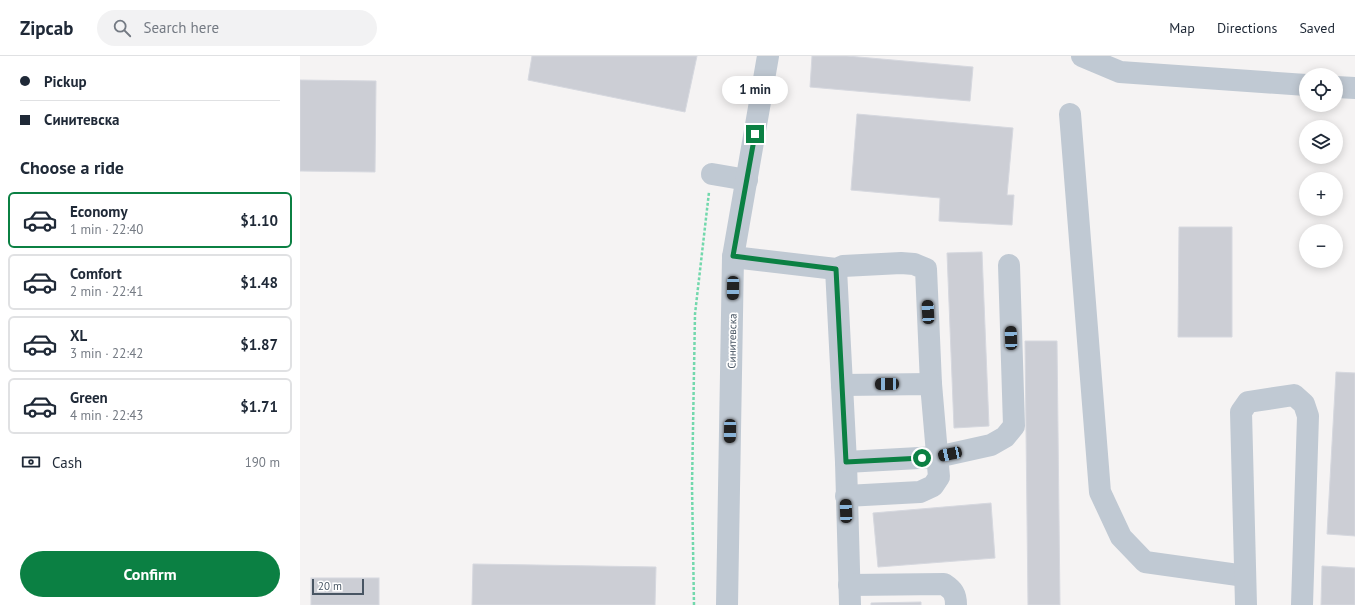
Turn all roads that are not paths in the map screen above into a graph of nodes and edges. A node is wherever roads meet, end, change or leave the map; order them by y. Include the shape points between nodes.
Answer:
1 (768, 56) edge
2 (1082, 56) edge
3 (1299, 85) edge
4 (1343, 87) edge
5 (1355, 88) edge
6 (1070, 114) dead end
7 (712, 174) road end
8 (747, 180) junction
9 (733, 256) junction
10 (1009, 265) dead end
11 (836, 269) junction
12 (931, 384) junction
13 (842, 385) junction
14 (937, 457) junction
15 (846, 462) junction
16 (846, 496) junction
17 (1245, 576) junction
18 (850, 595) edge
19 (727, 605) edge
20 (956, 605) edge
21 (1246, 605) edge
22 (1302, 605) edge

1 - 8 street, Синитевска
2 - 3 street via 1120,72
4 - 5 street
6 - 17 street via 1100,492 1121,537 1145,562
7 - 8 street
8 - 9 street, Синитевска
9 - 11 street
9 - 19 street, Синитевска
10 - 14 street via 1014,426 1005,437 991,445
11 - 12 street via 843,266 900,263 914,264 926,269
11 - 13 street
12 - 13 street
12 - 14 street
13 - 15 street
14 - 15 street
14 - 16 street via 939,477 933,486 920,492
15 - 16 street
16 - 18 street
17 - 21 street
17 - 22 street via 1242,412 1248,402 1294,395 1304,404 1308,416
18 - 20 street via 944,584 956,595

